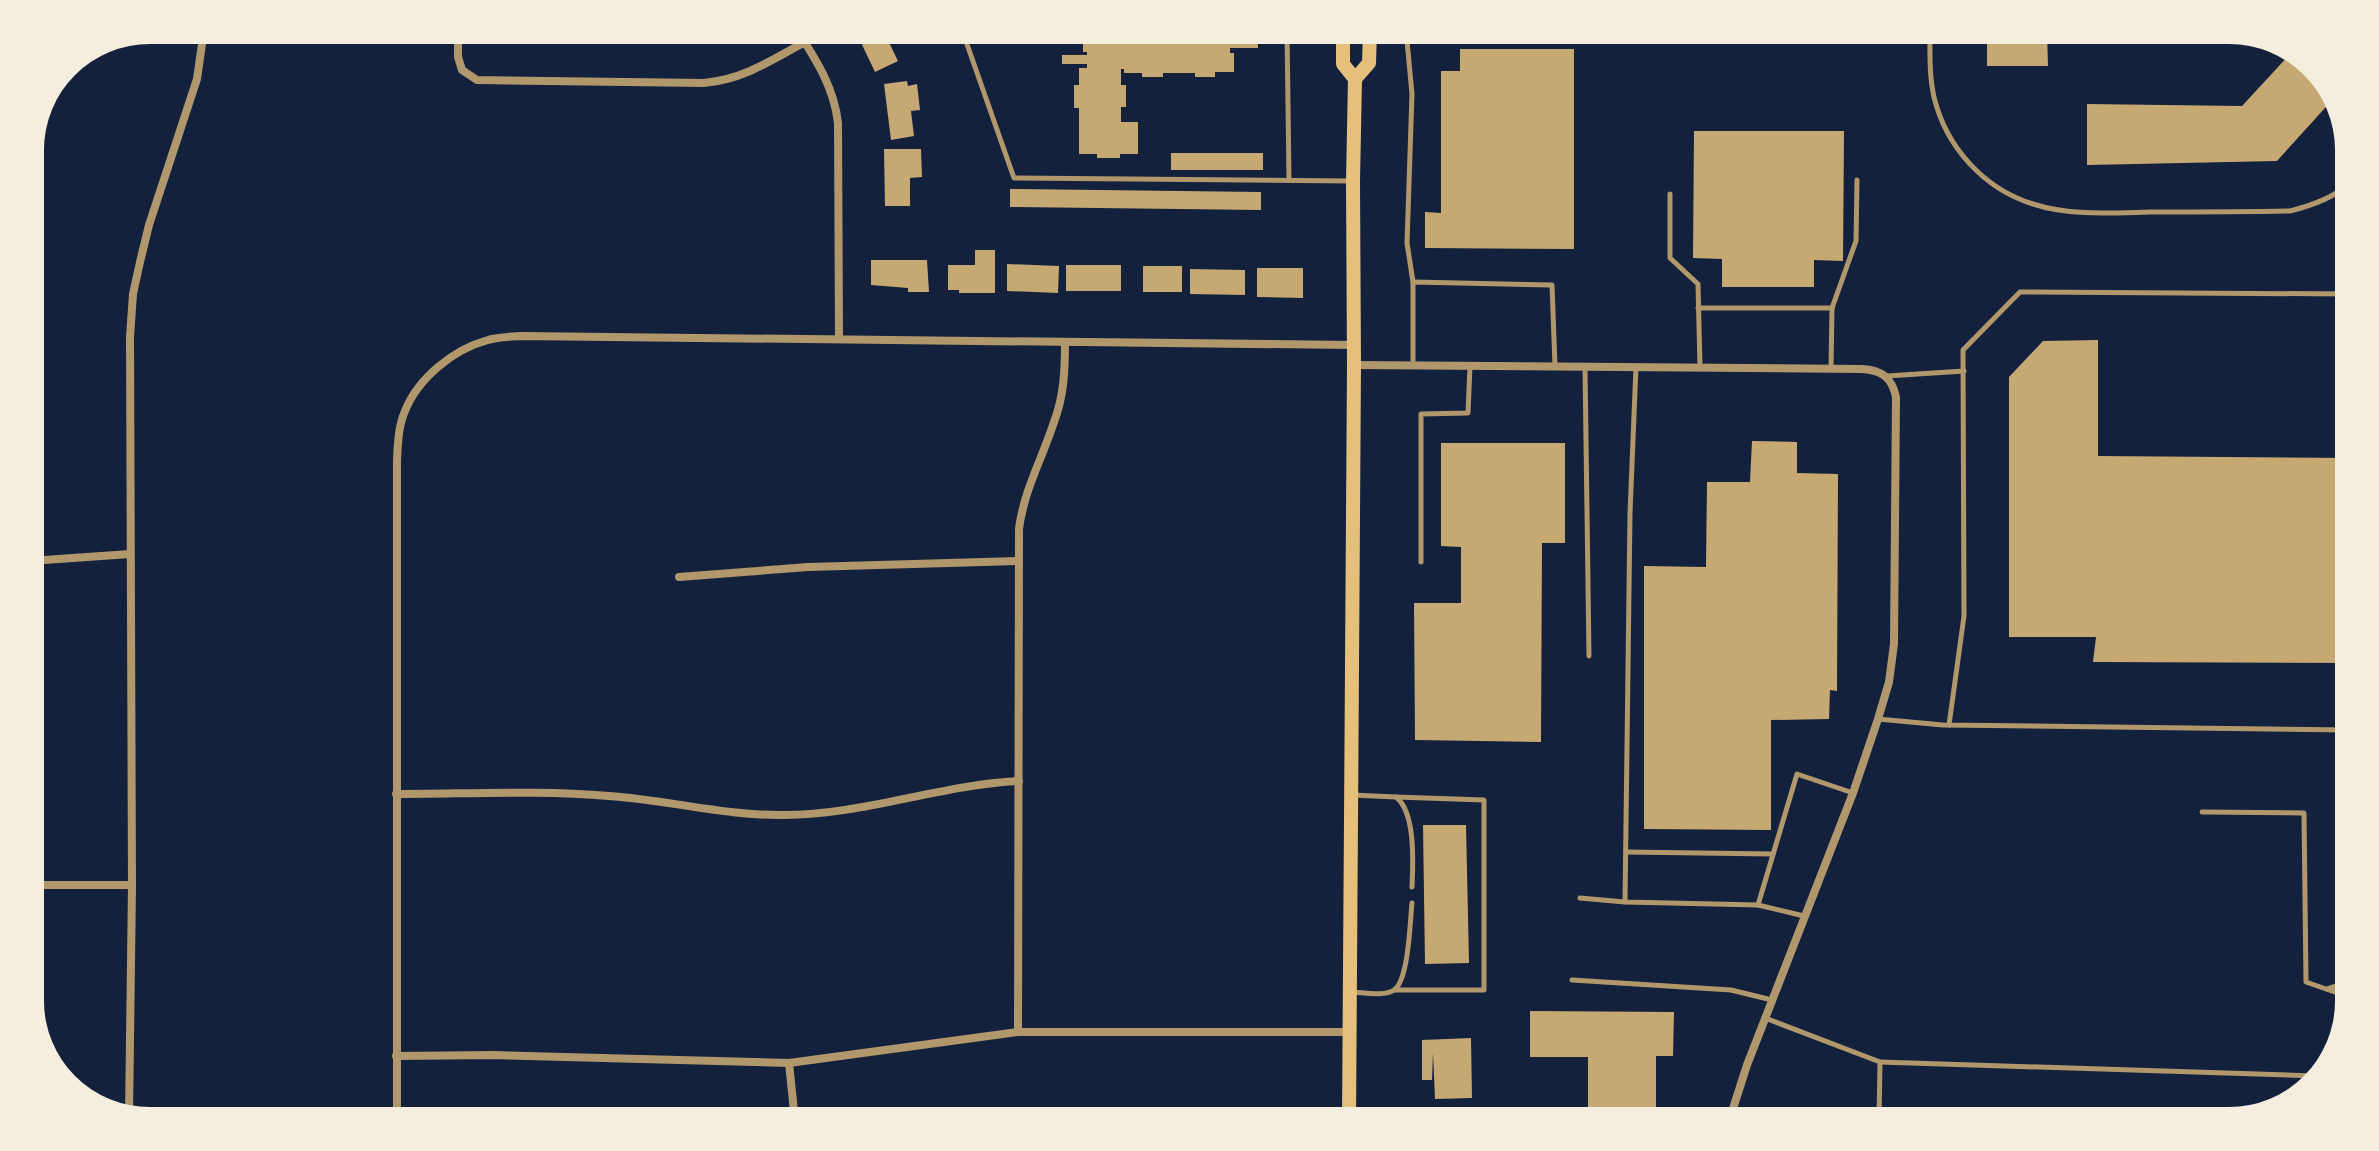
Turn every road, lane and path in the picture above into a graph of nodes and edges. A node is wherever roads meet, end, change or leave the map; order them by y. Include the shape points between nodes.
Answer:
1 (202, 44) edge
2 (458, 44) edge
3 (801, 44) edge
4 (806, 44) edge
5 (967, 44) edge
6 (1287, 44) edge
7 (1343, 44) edge
8 (1370, 44) edge
9 (1407, 44) edge
10 (1930, 44) edge
11 (1355, 79) junction
12 (1289, 180) junction
13 (1857, 180) dead end
14 (1353, 181) junction
15 (1670, 194) dead end
16 (2335, 194) edge
17 (1413, 282) junction
18 (2335, 294) edge
19 (1698, 308) junction
20 (1832, 308) junction
21 (839, 339) junction
22 (1065, 342) junction
23 (1353, 345) junction
24 (1354, 365) junction
25 (1413, 365) junction
26 (1470, 365) junction
27 (1555, 366) junction
28 (1585, 366) junction
29 (1636, 367) junction
30 (1700, 367) junction
31 (1831, 368) junction
32 (1964, 371) junction
33 (1887, 376) junction
34 (130, 554) junction
35 (44, 560) edge
36 (1019, 561) junction
37 (1421, 562) dead end
38 (679, 577) dead end
39 (1589, 656) dead end
40 (1878, 719) junction
41 (1949, 725) junction
42 (2335, 730) edge
43 (1019, 781) junction
44 (1853, 793) junction
45 (396, 794) junction
46 (1351, 795) junction
47 (1396, 797) junction
48 (2202, 812) dead end
49 (1626, 852) junction
50 (1773, 854) junction
51 (44, 885) edge
52 (132, 885) junction
53 (1412, 887) dead end
54 (1580, 898) dead end
55 (1625, 902) junction
56 (1412, 903) dead end
57 (1758, 905) junction
58 (1804, 916) junction
59 (1572, 980) dead end
60 (2335, 986) edge
61 (2326, 989) junction
62 (1395, 990) junction
63 (1349, 992) junction
64 (2335, 992) edge
65 (1772, 1000) junction
66 (1765, 1018) junction
67 (1018, 1032) junction
68 (1350, 1032) junction
69 (396, 1056) junction
70 (1880, 1062) junction
71 (789, 1063) junction
72 (2304, 1076) edge
73 (129, 1104) edge
74 (397, 1107) edge
75 (794, 1107) edge
76 (1349, 1107) edge
77 (1734, 1107) edge
78 (1879, 1107) edge

1 - 34 street via 197,79 149,225 133,294
2 - 3 street via 462,70 477,80 704,83 747,75
4 - 21 street via 827,80 837,112
5 - 12 lane via 1014,178
6 - 12 lane
7 - 11 main road via 1343,64
8 - 11 main road via 1369,63
9 - 17 lane via 1412,94 1407,243
10 - 16 lane via 1934,98 1948,134 1995,188 2034,205 2081,213 2290,211
11 - 14 main road
12 - 14 lane
13 - 20 lane via 1856,241
14 - 23 main road
15 - 19 lane via 1670,258 1698,284
17 - 25 lane
17 - 27 lane via 1552,285
18 - 32 lane via 2020,292 1963,350
19 - 20 lane
19 - 30 lane
20 - 31 lane
21 - 22 street
21 - 45 street via 520,336 459,351 434,370 405,411 398,435
22 - 23 street
22 - 36 street via 1065,381 1055,420 1022,504
23 - 24 main road
24 - 25 street
24 - 46 main road
25 - 26 street
26 - 27 street
26 - 37 lane via 1468,413 1421,414
27 - 28 street
28 - 29 street
28 - 39 lane
29 - 30 street
29 - 49 lane
30 - 31 street
31 - 33 street via 1876,370
32 - 33 lane
32 - 41 lane via 1964,616
33 - 40 street via 1896,397 1894,644
34 - 35 street
34 - 52 street
36 - 38 street
36 - 43 street
40 - 41 lane
40 - 44 street
41 - 42 lane
43 - 45 street via 785,815 607,796
43 - 67 street
44 - 50 lane via 1797,774
44 - 58 street
45 - 69 street
46 - 47 lane
46 - 63 main road
47 - 53 lane via 1407,810
47 - 62 lane via 1484,800 1484,990
48 - 61 lane via 2304,813 2306,982
49 - 50 lane
49 - 55 lane
50 - 57 lane
51 - 52 street
52 - 73 street
54 - 55 lane
55 - 57 lane
56 - 62 lane via 1407,954
57 - 58 lane
58 - 65 street
59 - 65 lane via 1731,990
60 - 61 lane
61 - 64 lane
62 - 63 lane
63 - 68 main road
65 - 66 street
66 - 70 lane
66 - 77 street
67 - 68 street
67 - 71 street
68 - 76 main road
69 - 71 street
69 - 74 street
70 - 72 lane
70 - 78 lane
71 - 75 street

